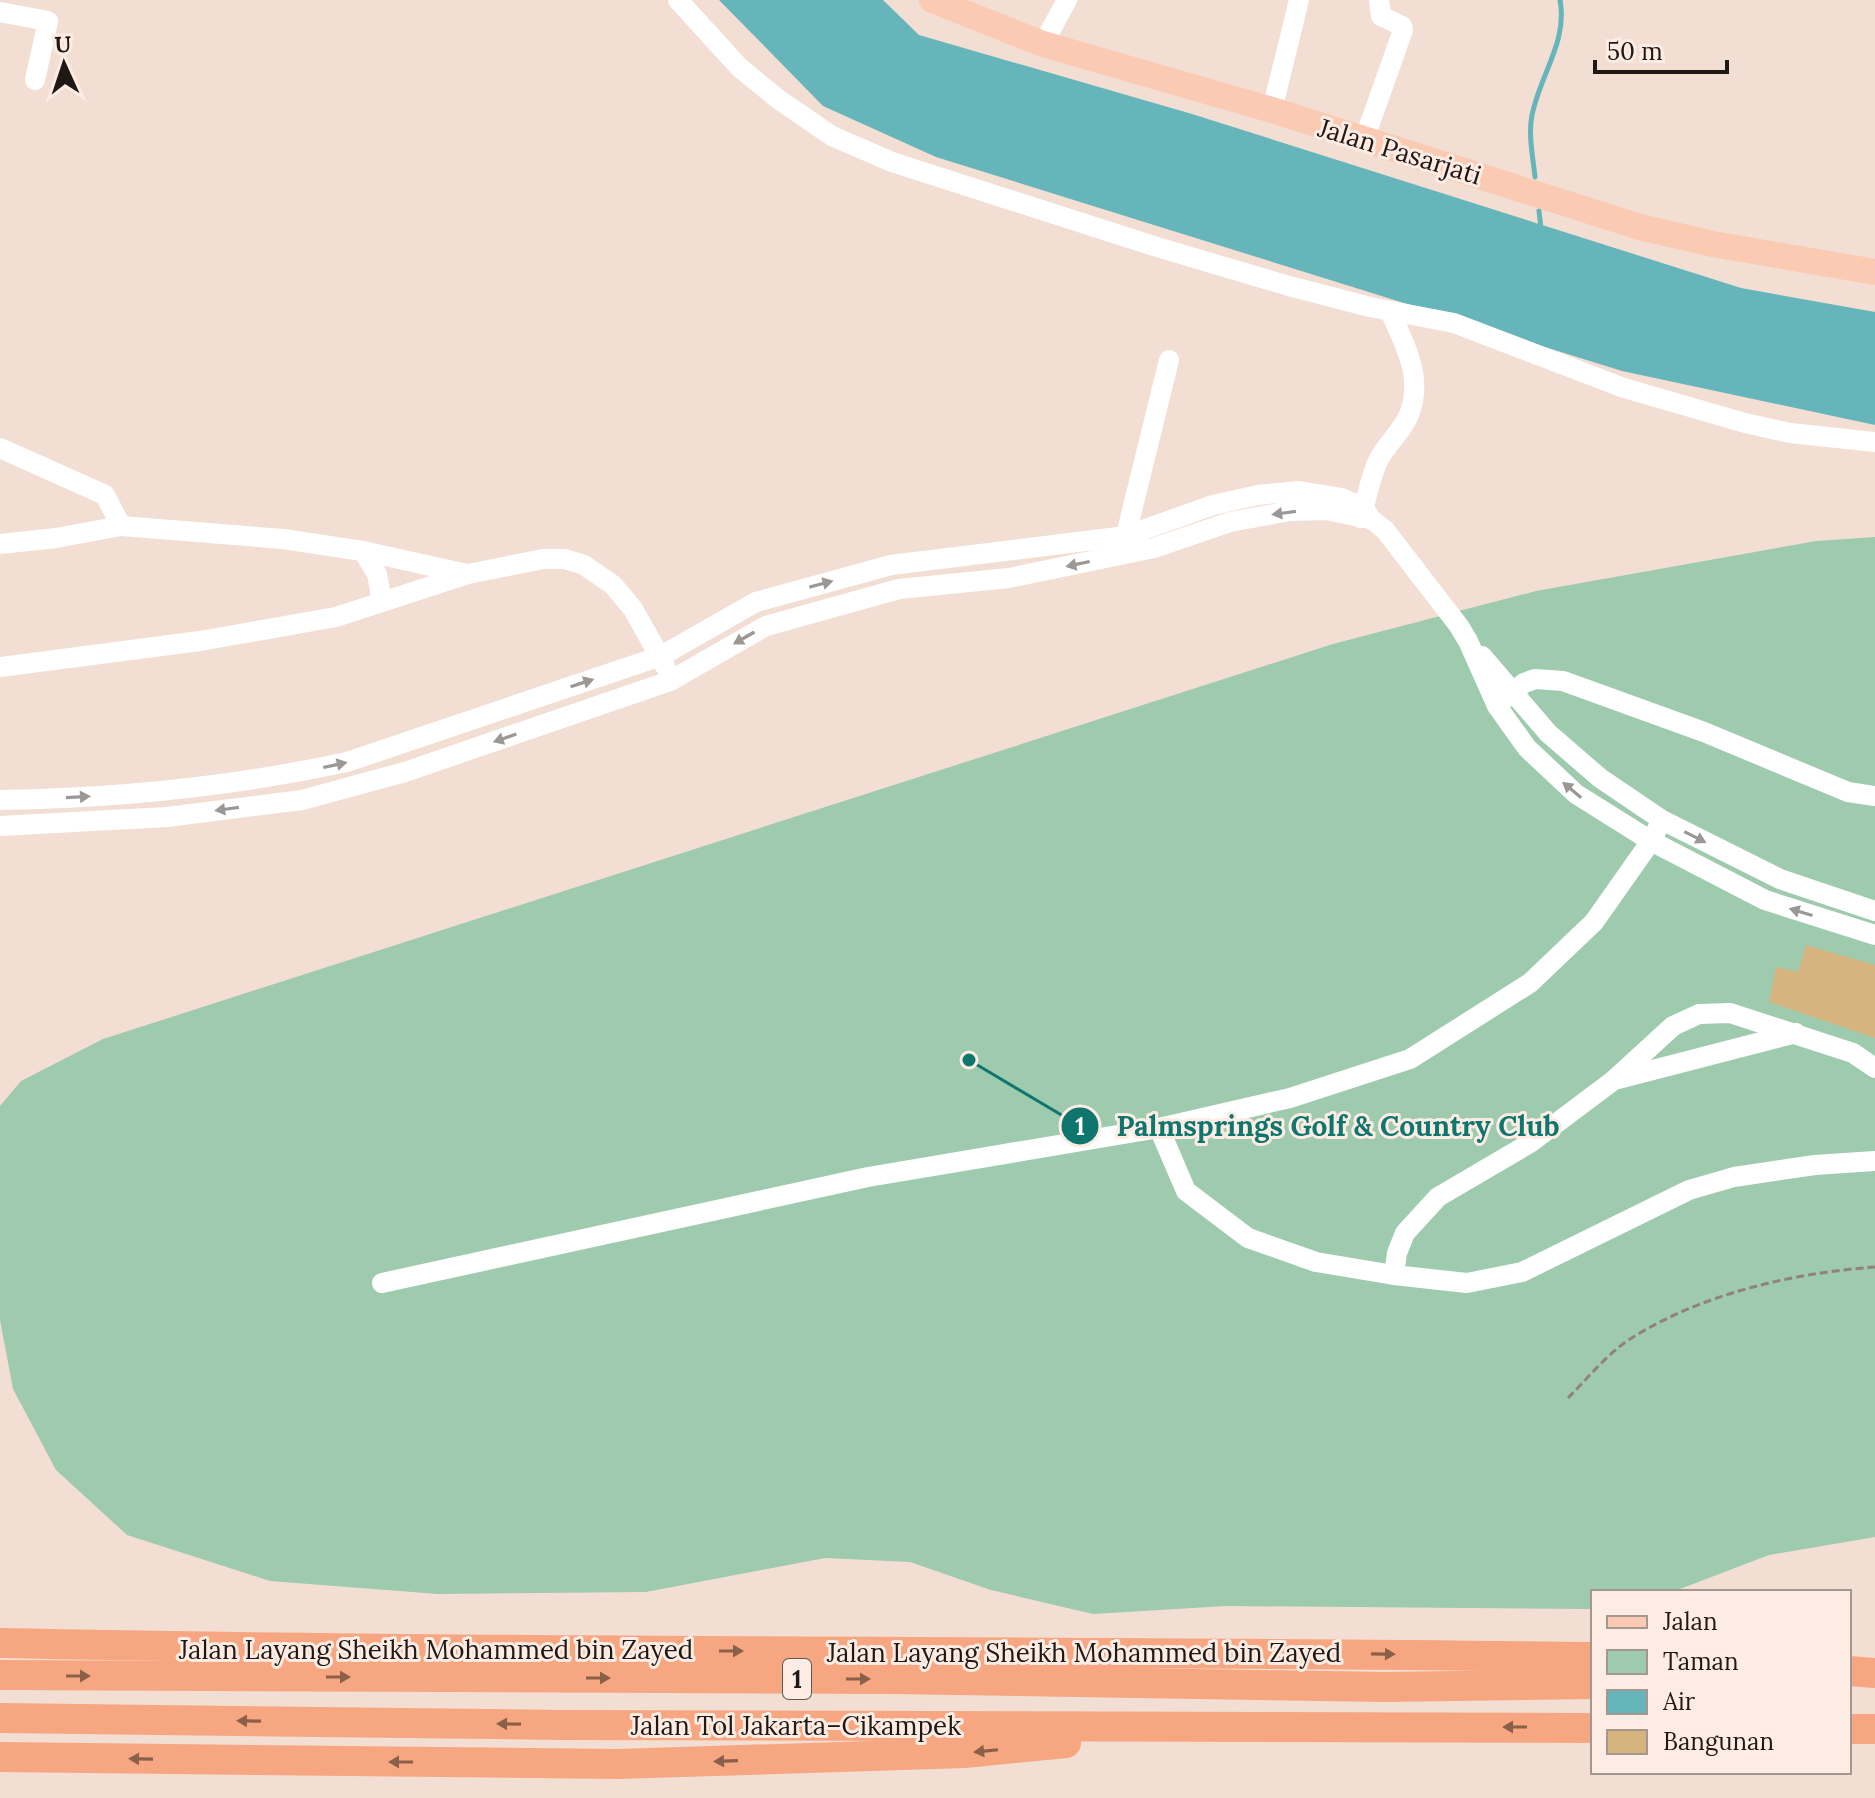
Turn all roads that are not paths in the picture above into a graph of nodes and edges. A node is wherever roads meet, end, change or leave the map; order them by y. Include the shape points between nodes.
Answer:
1 (53, 0) edge
2 (678, 0) edge
3 (932, 0) edge
4 (1067, 0) edge
5 (1299, 0) edge
6 (1379, 0) edge
7 (0, 12) edge
8 (48, 21) junction
9 (1043, 44) junction
10 (35, 80) dead end
11 (1272, 110) junction
12 (1364, 140) junction
13 (1875, 272) edge
14 (1390, 311) junction
15 (1169, 360) dead end
16 (1875, 442) edge
17 (0, 448) edge
18 (1370, 518) junction
19 (121, 526) junction
20 (0, 544) edge
21 (1124, 545) junction
22 (363, 551) junction
23 (468, 574) junction
24 (382, 602) junction
25 (1468, 641) junction
26 (661, 656) junction
27 (0, 667) edge
28 (670, 681) junction
29 (1514, 691) junction
30 (1497, 706) junction
31 (1875, 796) edge
32 (3, 800) edge
33 (1662, 820) junction
34 (2, 826) edge
35 (1651, 841) junction
36 (1875, 911) edge
37 (1875, 935) edge
38 (1796, 1033) junction
39 (1875, 1068) edge
40 (1614, 1080) junction
41 (1159, 1128) junction
42 (1875, 1161) edge
43 (1394, 1275) junction
44 (382, 1283) dead end
45 (0, 1643) edge
46 (1591, 1657) edge
47 (1851, 1673) edge
48 (1875, 1673) edge
49 (0, 1675) edge
50 (1591, 1684) edge
51 (0, 1718) edge
52 (1231, 1726) junction
53 (1591, 1728) edge
54 (1851, 1729) edge
55 (1875, 1729) edge
56 (0, 1757) edge

1 - 8 street
2 - 14 street via 739,67 803,117 860,149 1157,247
3 - 9 main road, Jalan Pasarjati
4 - 9 street
5 - 11 street
6 - 12 street via 1381,16 1403,30
7 - 8 street
8 - 10 street
9 - 11 main road, Jalan Pasarjati
11 - 12 main road, Jalan Pasarjati
12 - 13 main road, Jalan Pasarjati via 1640,227
14 - 16 street via 1454,323 1624,388 1756,426
14 - 18 street via 1413,364 1413,395 1410,413 1379,459
15 - 21 street
17 - 19 street via 105,495
18 - 21 street via 1341,498 1297,491 1258,495 1213,505
18 - 25 street
19 - 20 street
19 - 22 street
26 -> 21 street via 756,602 891,565
21 -> 28 street via 1009,578 899,589 766,626
22 - 23 street
22 - 24 street via 377,574
23 - 24 street
23 - 26 street via 543,559 584,565 613,585
24 - 27 street via 336,617 200,641
25 - 29 street
25 - 30 street
26 - 28 street
32 -> 26 street via 167,792 347,762
28 -> 34 street via 405,772 302,800 167,817
29 - 30 street
29 - 31 street via 1535,679 1563,681 1848,792
29 - 33 street via 1548,733 1600,778
35 -> 30 street via 1576,794 1527,748
32 - 34 street
33 - 35 street
33 -> 36 street via 1780,879
37 -> 35 street via 1765,900
35 - 41 street via 1594,922 1530,983 1410,1059 1290,1098
38 - 39 street via 1853,1053
38 - 40 street
38 - 40 street via 1730,1013 1699,1014 1673,1026
40 - 43 street via 1530,1143 1438,1197 1405,1233
41 - 43 street via 1186,1191 1248,1238 1316,1262
41 - 44 street via 868,1177
42 - 43 street via 1734,1177 1689,1190 1522,1272 1467,1283
45 -> 46 highway, Jalan Layang Sheikh Mohammed bin Zayed / 1
47 - 48 highway
49 -> 50 highway, Jalan Tol Jakarta–Cikampek / 1 via 1385,1687
52 -> 51 highway, Jalan Tol Jakarta–Cikampek / 1
53 -> 52 highway, Jalan Tol Jakarta–Cikampek / 1
52 -> 56 highway, 1 via 965,1753 618,1764
54 - 55 highway

